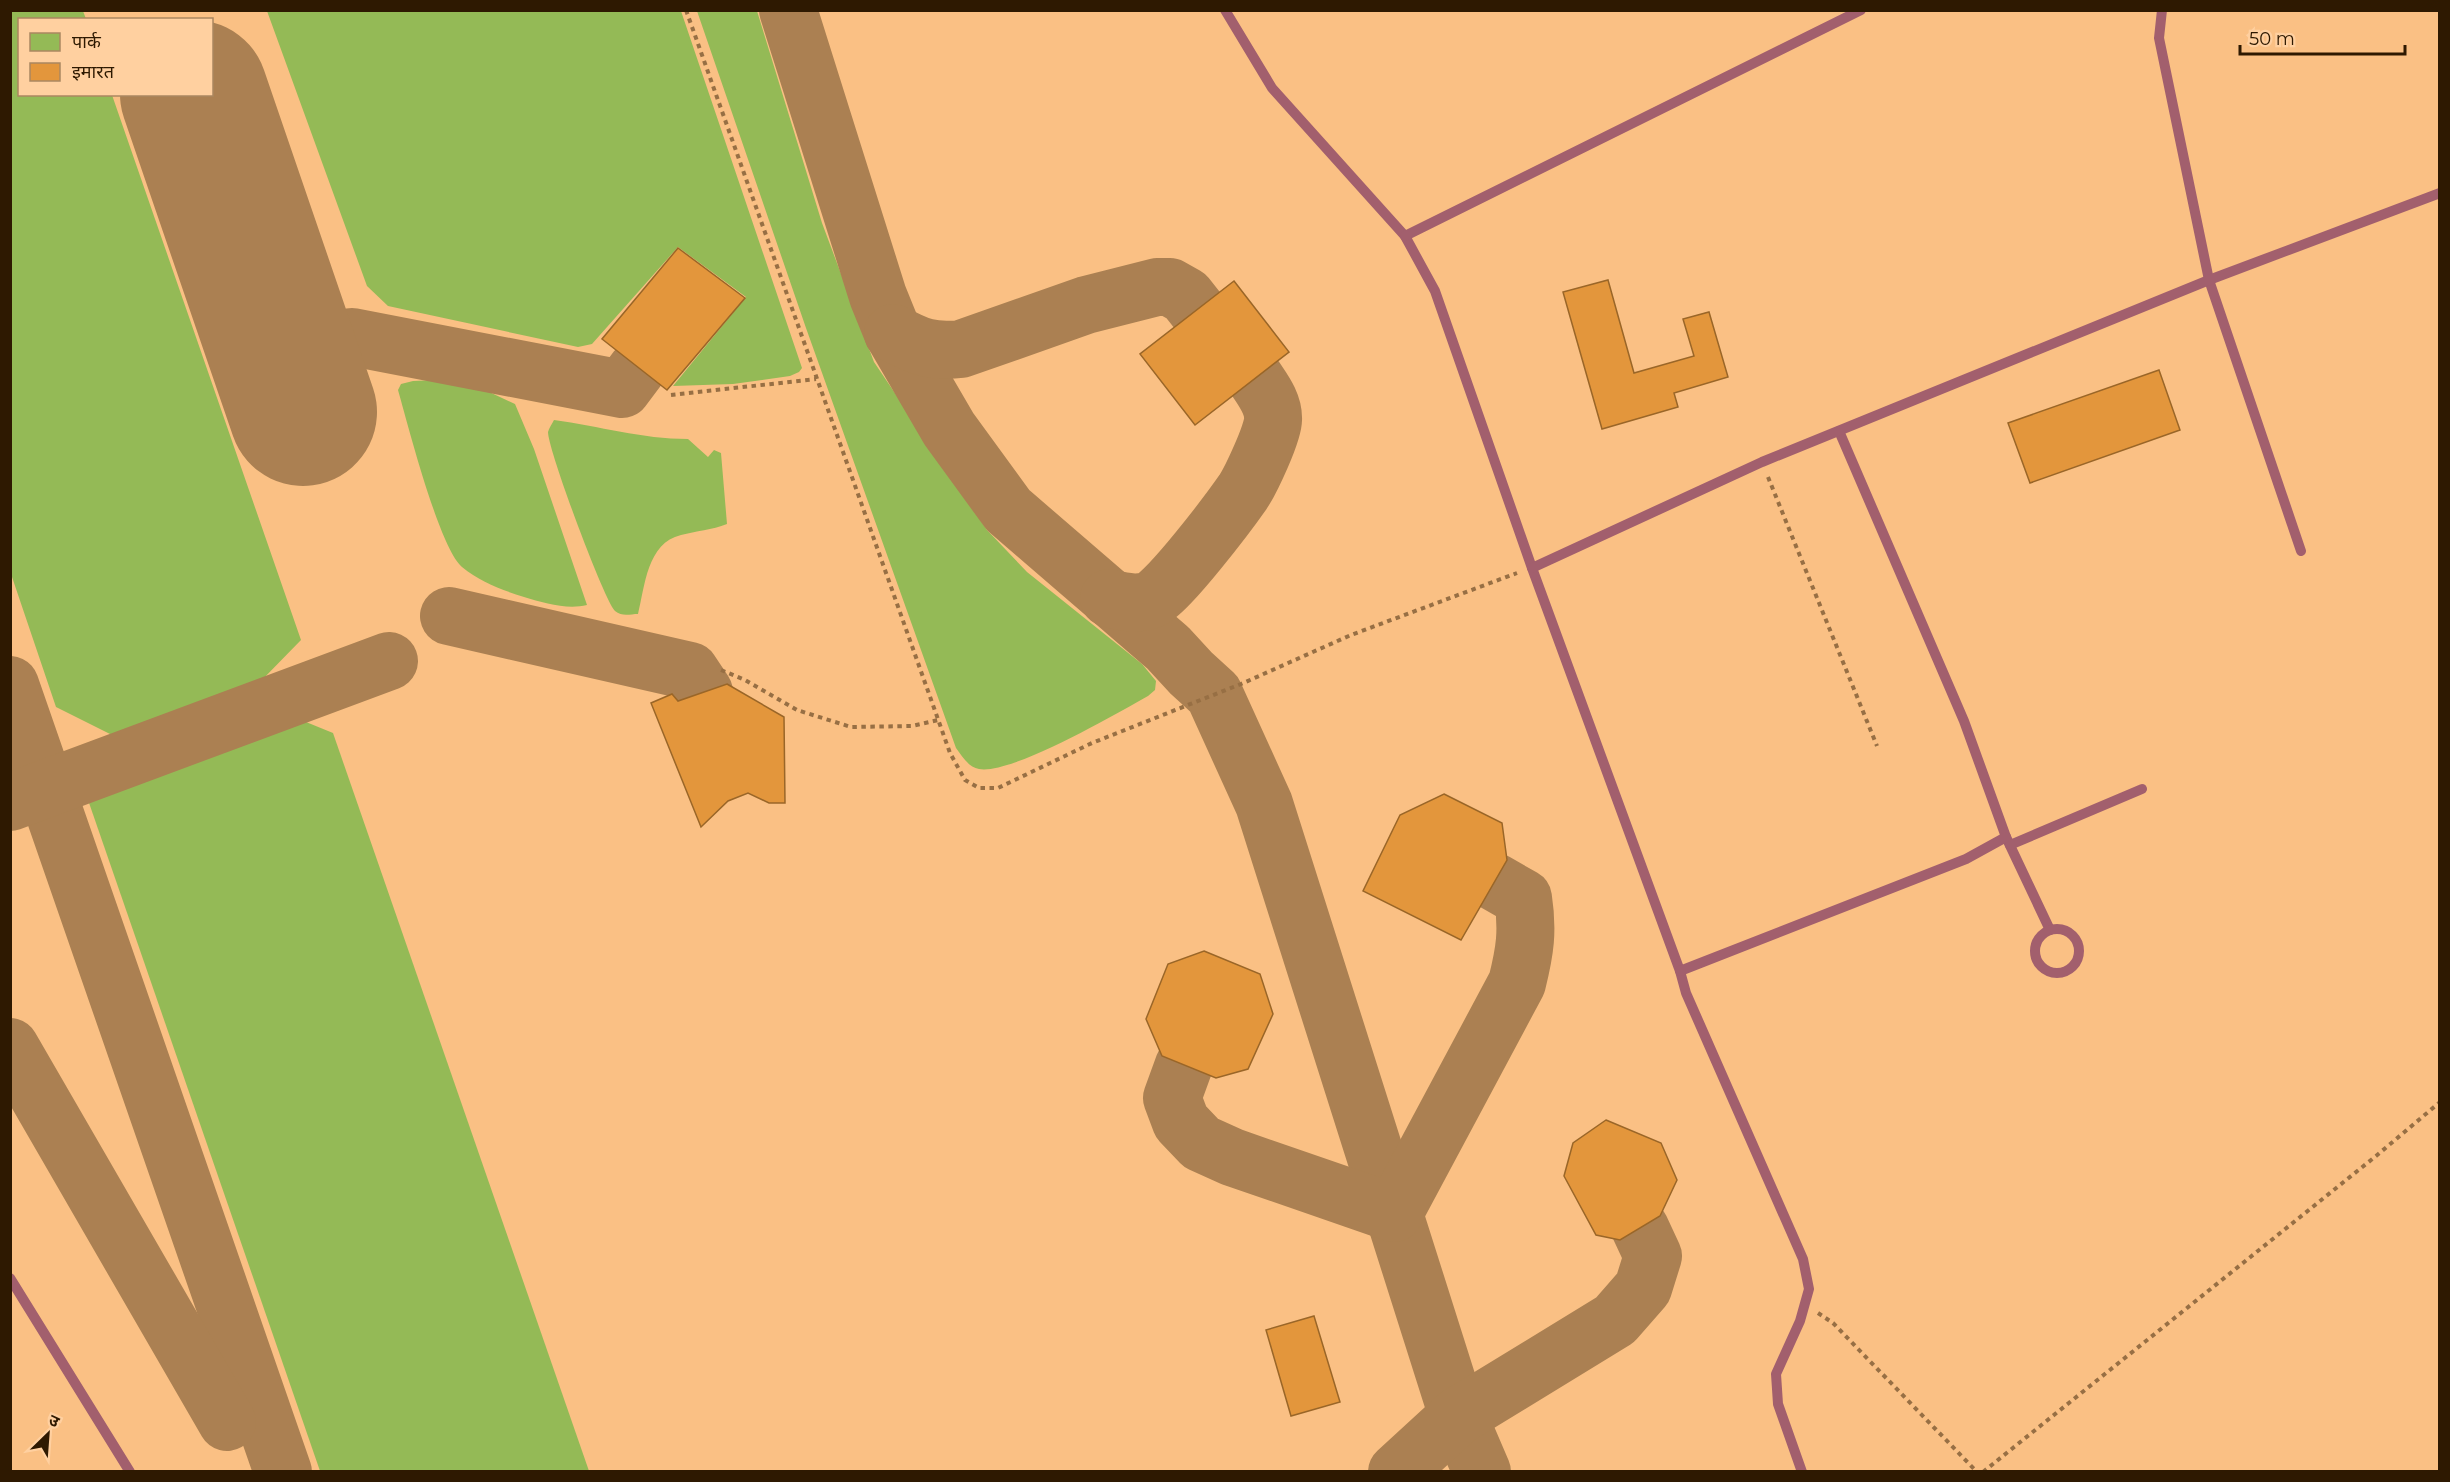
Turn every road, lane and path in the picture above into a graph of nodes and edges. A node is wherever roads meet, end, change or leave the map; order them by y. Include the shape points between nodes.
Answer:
1 (686, 10) edge
2 (1225, 10) edge
3 (1861, 10) edge
4 (2162, 10) edge
5 (2439, 193) edge
6 (1405, 236) junction
7 (2209, 280) junction
8 (816, 379) junction
9 (671, 395) dead end
10 (1839, 431) junction
11 (1762, 462) junction
12 (2301, 551) dead end
13 (1532, 567) junction
14 (721, 670) dead end
15 (938, 720) junction
16 (1877, 746) dead end
17 (2142, 789) dead end
18 (2008, 841) junction
19 (2050, 930) junction
20 (1680, 971) junction
21 (2439, 1102) edge
22 (10, 1278) edge
23 (1805, 1305) junction
24 (130, 1472) edge
25 (1802, 1472) edge
26 (1977, 1472) edge
27 (1983, 1472) edge

1 - 8 path
2 - 6 lane via 1272,88
3 - 6 lane
4 - 7 lane via 2159,38
5 - 7 lane
6 - 13 lane via 1435,291
7 - 10 lane
7 - 12 lane
8 - 9 path
8 - 15 path
10 - 11 lane
10 - 18 lane via 1964,721
11 - 13 lane
11 - 16 path
13 - 15 path via 1351,635 1092,743 998,788 979,788 965,780
13 - 20 lane
14 - 15 path via 796,710 851,727 912,726
17 - 18 lane
18 - 19 lane
18 - 20 lane
19 - 19 lane via 2067,931 2078,943 2078,959 2064,972 2046,970 2036,957 2037,940
20 - 23 lane via 1686,993 1803,1259 1809,1289
21 - 27 path
22 - 24 lane
23 - 25 lane via 1776,1374 1778,1404
23 - 26 path via 1833,1323

